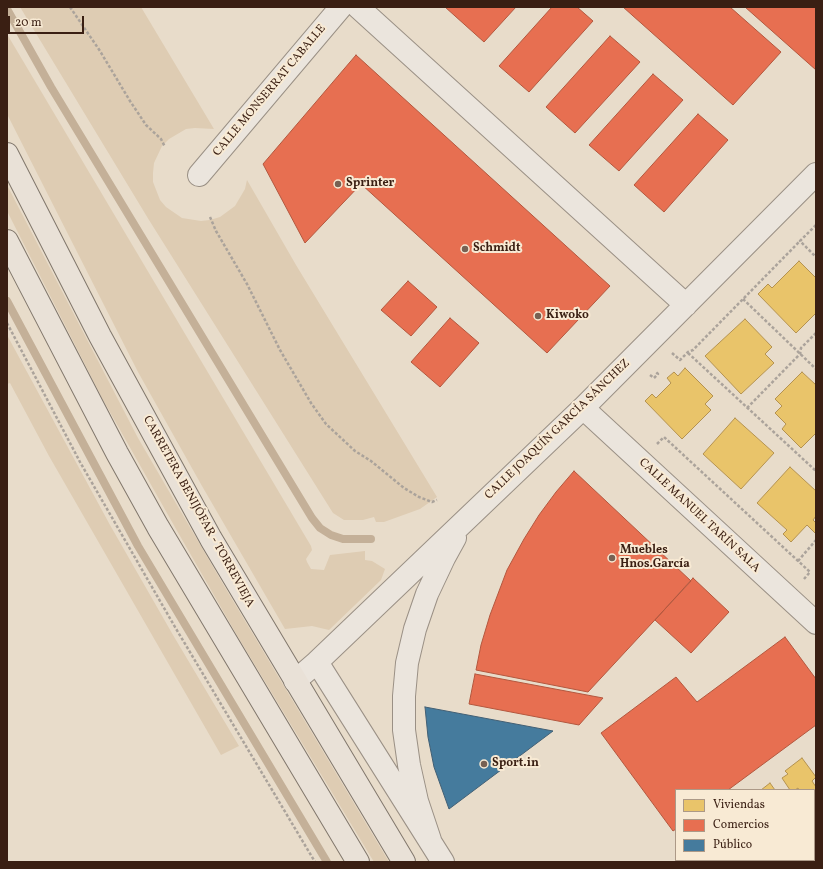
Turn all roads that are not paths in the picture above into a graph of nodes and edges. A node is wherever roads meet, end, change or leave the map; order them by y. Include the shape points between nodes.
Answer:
1 (341, 7) edge
2 (358, 7) edge
3 (7, 154) edge
4 (816, 174) edge
5 (199, 175) dead end
6 (7, 241) edge
7 (686, 305) junction
8 (583, 408) junction
9 (465, 520) junction
10 (816, 623) edge
11 (317, 662) junction
12 (295, 681) junction
13 (430, 840) junction
14 (358, 862) edge
15 (404, 862) edge
16 (443, 862) edge

1 - 5 street, CALLE MONSERRAT CABALLE
2 - 7 street
3 - 12 main road, CARRETERA BENIJÓFAR - TORREVIEJA via 100,336 173,470
4 - 7 street, CALLE JOAQUÍN GARCÍA SÁNCHEZ
6 - 14 main road via 158,527
7 - 8 street, CALLE JOAQUÍN GARCÍA SÁNCHEZ
8 - 9 street, CALLE JOAQUÍN GARCÍA SÁNCHEZ
8 - 10 street, CALLE MANUEL TARÍN SALA
9 - 11 street, CALLE JOAQUÍN GARCÍA SÁNCHEZ
9 - 13 street via 427,594 407,663 404,730 409,764
11 - 12 street, CALLE JOAQUÍN GARCÍA SÁNCHEZ
11 - 13 street
12 - 15 main road, CARRETERA BENIJÓFAR - TORREVIEJA
13 - 16 street

